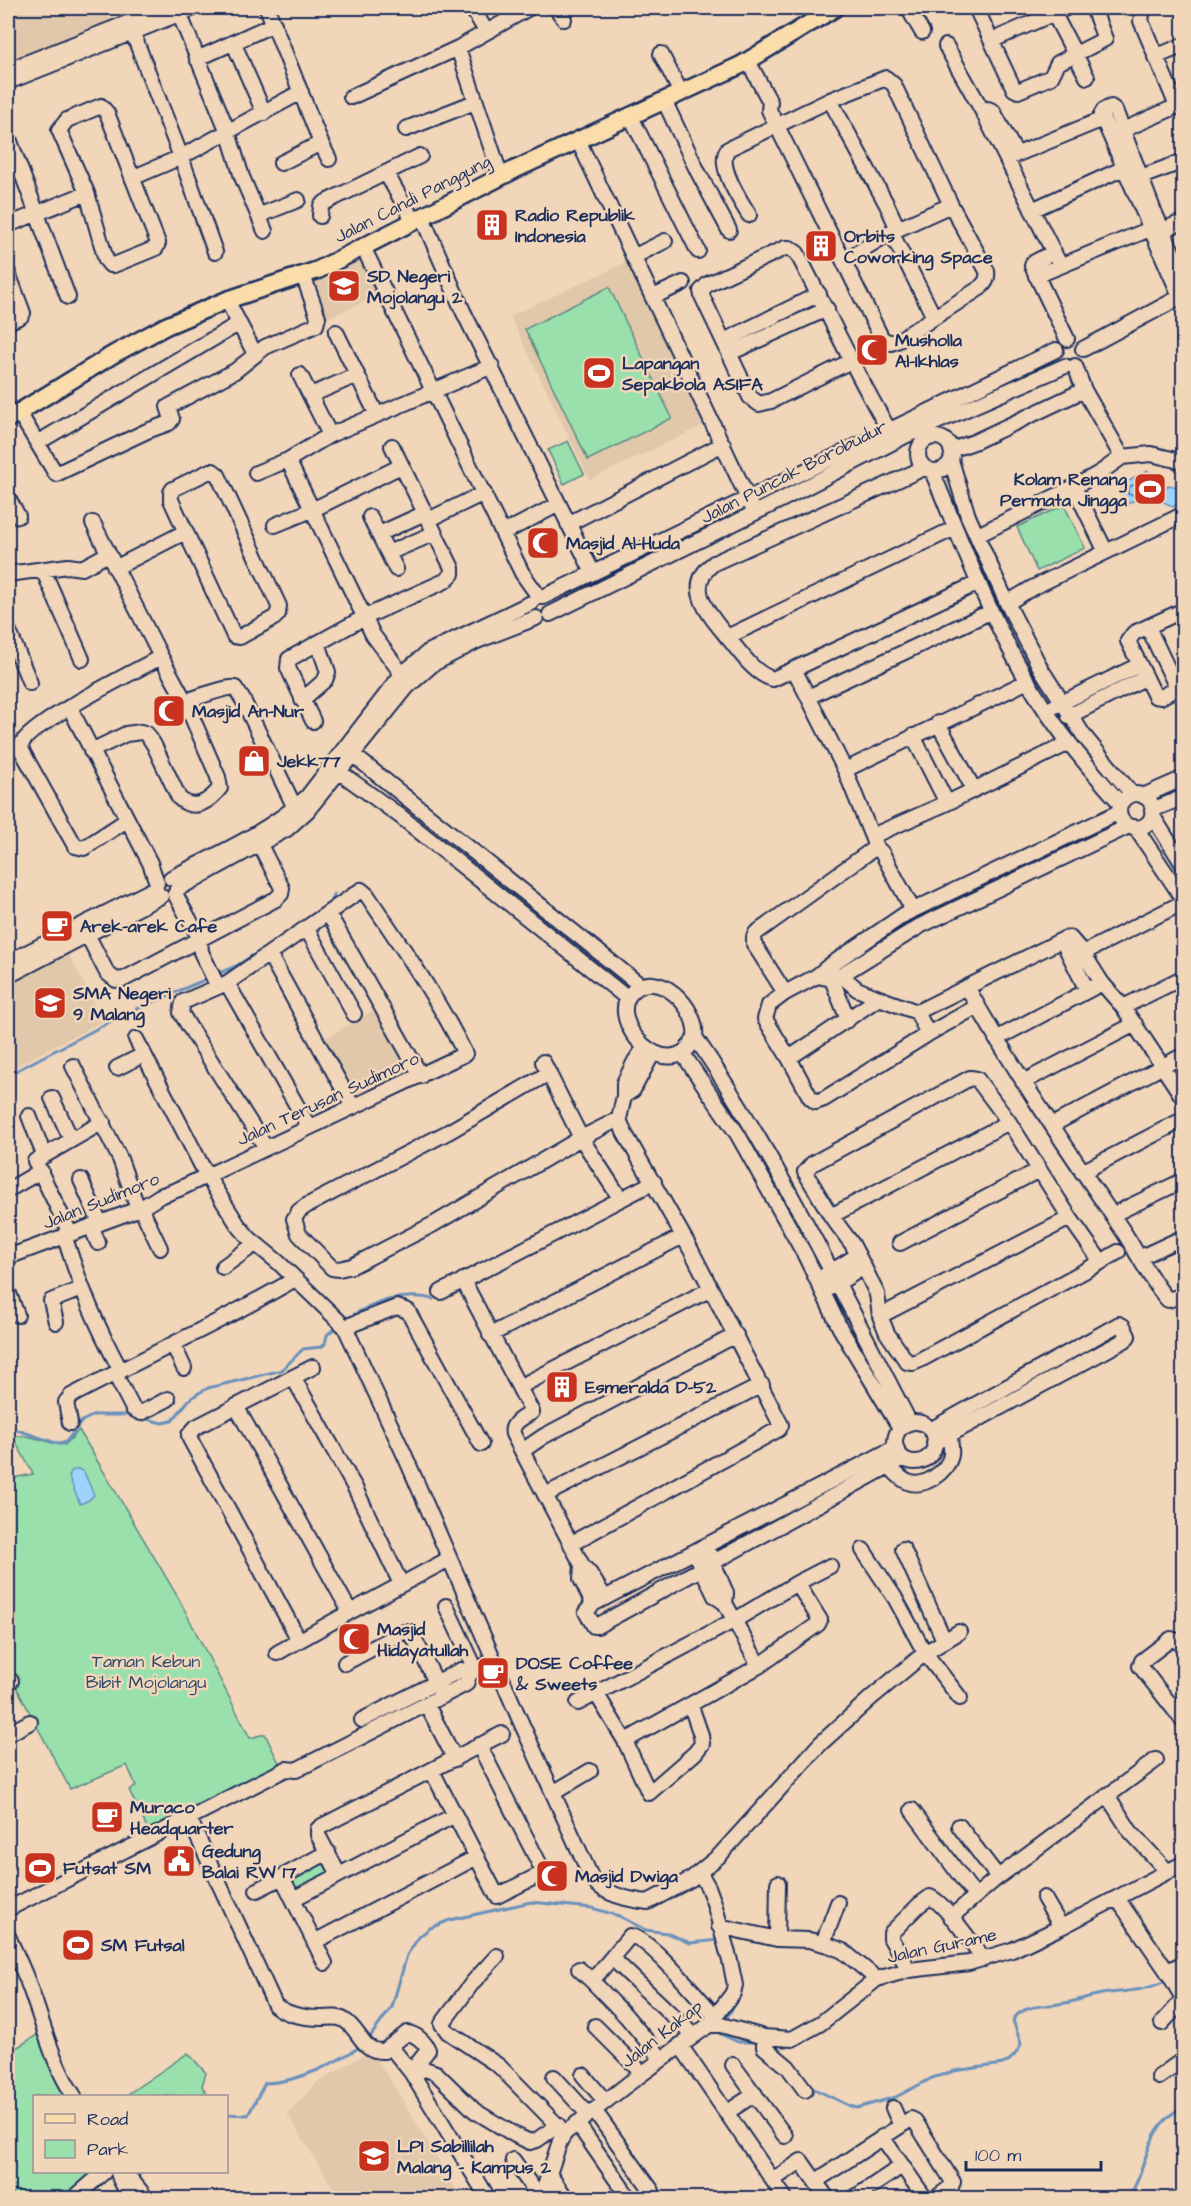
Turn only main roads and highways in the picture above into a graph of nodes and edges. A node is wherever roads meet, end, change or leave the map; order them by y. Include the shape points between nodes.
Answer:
1 (835, 8) edge
2 (13, 415) edge

1 - 2 main road, Jalan Candi Panggung via 744,63 501,177 363,247 303,275 227,300 166,326

